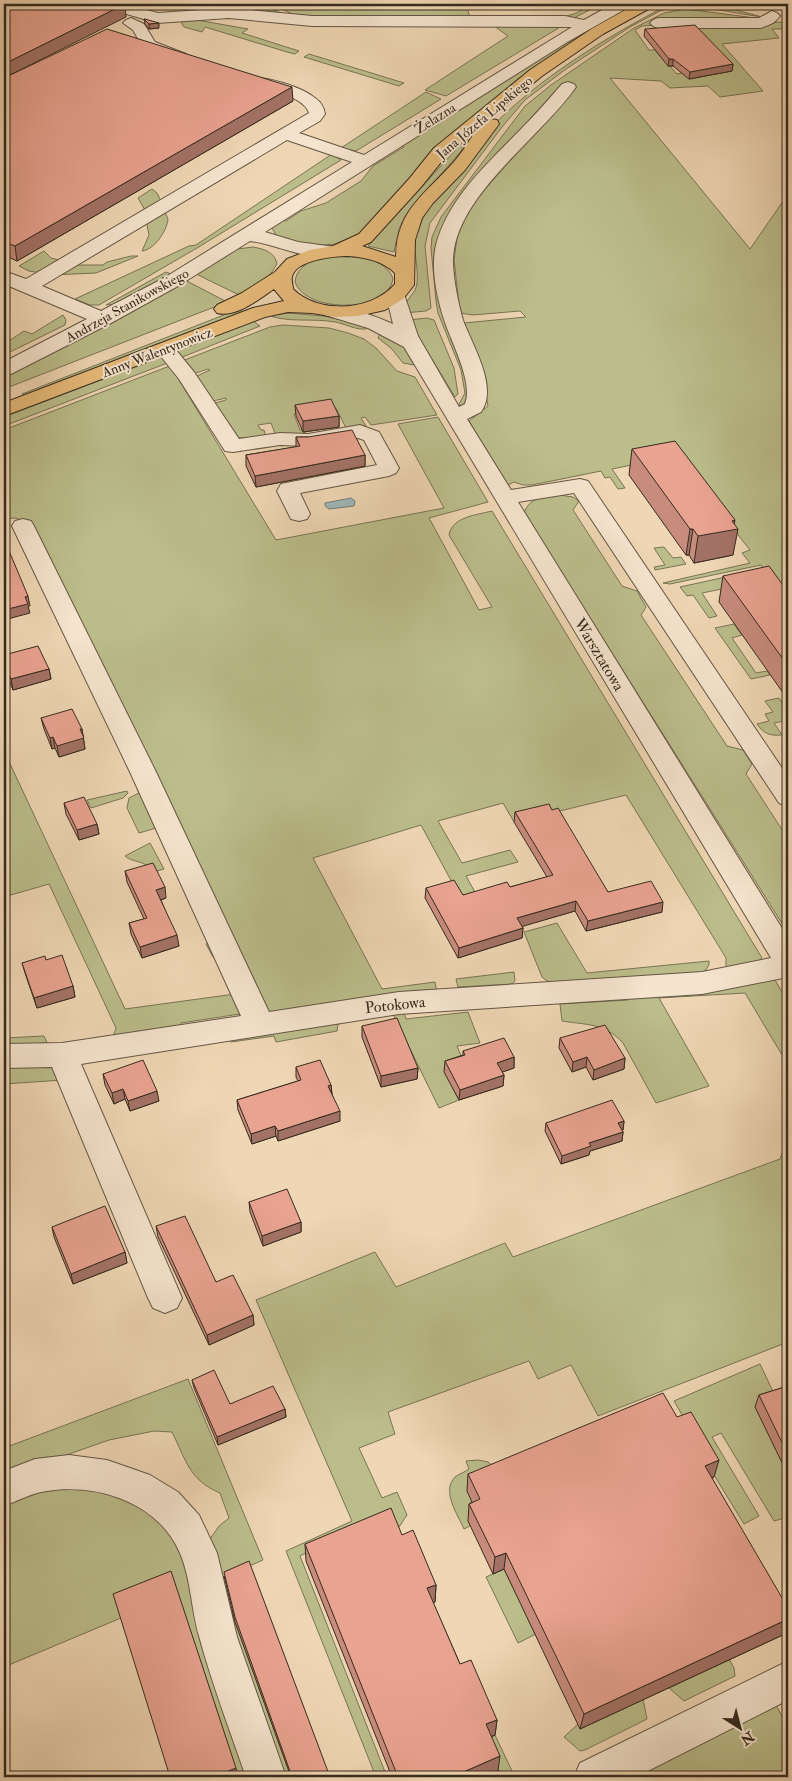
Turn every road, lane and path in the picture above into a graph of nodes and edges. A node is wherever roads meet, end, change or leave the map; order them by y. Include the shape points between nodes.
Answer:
1 (108, 4) edge
2 (624, 4) edge
3 (647, 4) edge
4 (664, 4) edge
5 (763, 13) dead end
6 (146, 15) junction
7 (131, 23) junction
8 (658, 23) dead end
9 (586, 25) junction
10 (116, 30) edge
11 (129, 42) edge
12 (149, 45) junction
13 (195, 62) edge
14 (241, 76) edge
15 (568, 87) dead end
16 (285, 134) junction
17 (366, 161) junction
18 (247, 235) junction
19 (333, 250) junction
20 (286, 271) junction
21 (404, 274) junction
22 (4, 277) edge
23 (28, 286) junction
24 (396, 295) junction
25 (312, 307) junction
26 (332, 311) junction
27 (104, 319) junction
28 (414, 346) junction
29 (165, 348) junction
30 (4, 370) edge
31 (4, 395) edge
32 (4, 410) edge
33 (455, 416) junction
34 (505, 498) junction
35 (299, 514) dead end
36 (23, 526) dead end
37 (788, 798) edge
38 (788, 962) edge
39 (788, 966) edge
40 (260, 1025) junction
41 (62, 1054) junction
42 (4, 1056) edge
43 (165, 1298) dead end
44 (4, 1489) edge
45 (788, 1680) edge
46 (266, 1777) edge
47 (594, 1777) edge

1 - 6 street
2 - 9 street, Żelazna
3 - 19 main road, Jana Józefa Lipskiego via 598,31 536,73 440,152 366,238
4 - 21 main road, Jana Józefa Lipskiego via 563,65 482,132 467,156 414,216 406,237
5 - 8 street via 767,21 760,23
6 - 7 street
6 - 9 street via 162,18 241,13 303,20 565,21
7 - 10 street
7 - 12 street via 139,26
9 - 17 street, Żelazna
11 - 12 street
12 - 13 street
14 - 16 street via 313,102 317,114
15 - 33 street via 487,177 459,212 449,234 444,256 450,300 472,367 478,399 474,408
16 - 17 street
16 - 23 street
17 - 18 street, Żelazna
18 - 19 street via 295,248
18 - 20 street via 279,255
18 - 27 street, Andrzeja Stanikowskiego
19 - 20 main road, Anny Walentynowicz via 304,257
19 - 21 main road via 358,250 385,257
20 - 25 main road via 282,283 286,291 294,299
20 - 31 main road, Anny Walentynowicz via 230,307
21 - 24 main road, Jana Józefa Lipskiego via 403,287
22 - 23 street
23 - 27 street
24 - 26 main road via 380,305 365,309
24 - 28 street, Warsztatowa via 397,307
25 - 26 main road
25 - 29 main road, Anny Walentynowicz via 288,306 266,310
26 - 28 street, Warsztatowa via 381,326
27 - 30 street, Andrzeja Stanikowskiego
28 - 33 street, Warsztatowa
29 - 32 main road, Anny Walentynowicz
29 - 35 street via 233,446 280,439 308,440 360,431 372,436 388,468 289,489
33 - 34 street, Warsztatowa
34 - 37 street via 580,486
34 - 38 street, Warsztatowa
36 - 40 street via 143,772
39 - 40 street, Potokowa via 702,983 399,1002
40 - 41 street, Potokowa
41 - 42 street, Potokowa
41 - 43 street
44 - 46 street via 41,1474 72,1472 100,1476 145,1490 168,1505 194,1542 218,1637
45 - 47 street

